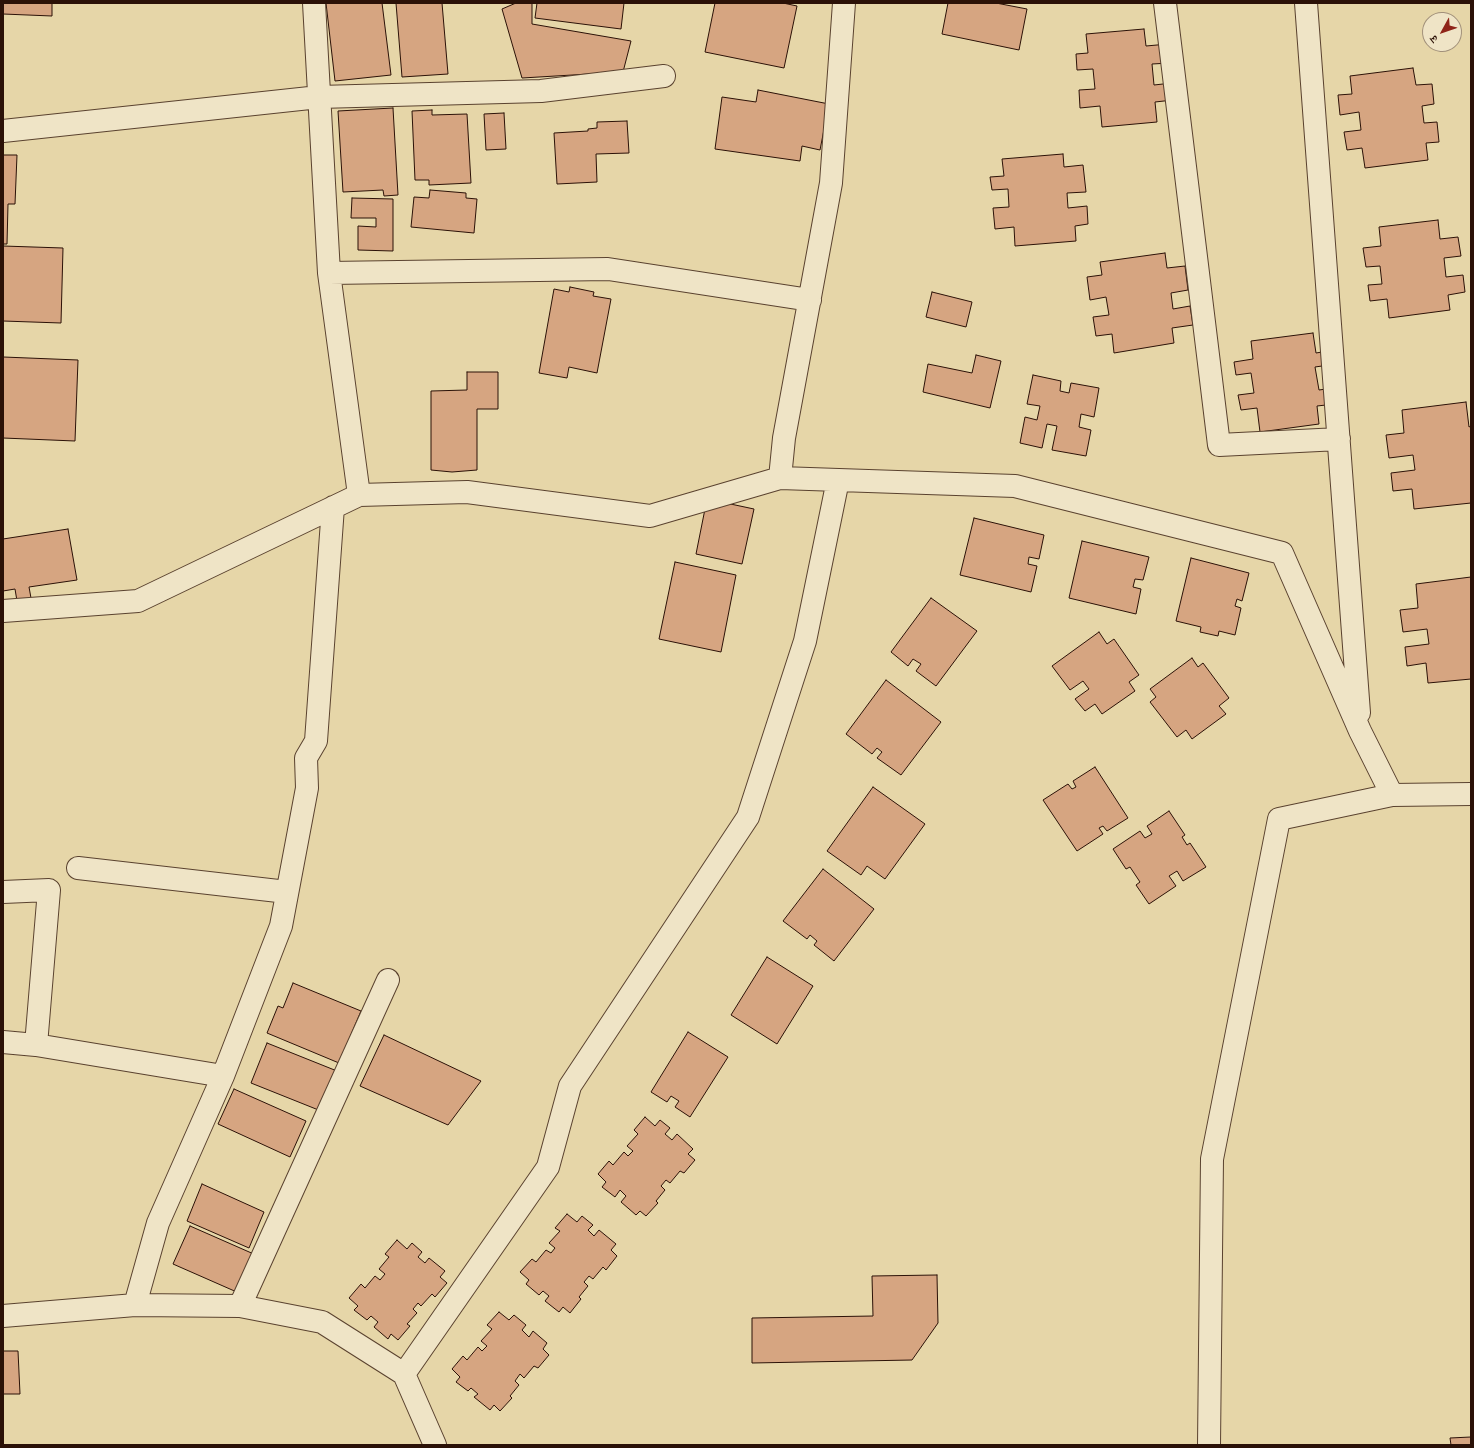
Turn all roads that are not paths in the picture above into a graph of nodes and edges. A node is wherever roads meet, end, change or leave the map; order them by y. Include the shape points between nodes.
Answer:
1 (314, 3) edge
2 (844, 3) edge
3 (1165, 3) edge
4 (1306, 3) edge
5 (664, 76) dead end
6 (319, 97) junction
7 (3, 132) edge
8 (329, 273) junction
9 (810, 300) junction
10 (1339, 439) junction
11 (780, 478) junction
12 (838, 480) junction
13 (359, 495) junction
14 (333, 507) junction
15 (3, 611) edge
16 (1360, 730) junction
17 (1471, 794) edge
18 (1392, 795) junction
19 (78, 868) dead end
20 (3, 892) edge
21 (287, 892) junction
22 (388, 980) dead end
23 (3, 1042) edge
24 (36, 1045) junction
25 (223, 1076) junction
26 (135, 1304) junction
27 (240, 1306) junction
28 (3, 1316) edge
29 (404, 1374) junction
30 (435, 1445) edge
31 (1209, 1445) edge

1 - 6 street
2 - 9 street via 831,183
3 - 10 street via 1219,445
4 - 10 street
5 - 6 street via 541,91
6 - 7 street
6 - 8 street
8 - 9 street via 608,269
8 - 13 street
9 - 11 street via 784,438
10 - 16 street
11 - 12 street
11 - 13 street via 650,516 467,492
12 - 16 street via 1015,486 1282,553
12 - 29 street via 805,641 748,817 570,1086 548,1167
13 - 14 street
14 - 15 street via 138,601
14 - 21 street via 316,741 306,758 307,788
16 - 18 street
17 - 18 street
18 - 31 street via 1279,819 1212,1159
19 - 21 street
20 - 24 street via 49,890
21 - 25 street via 281,926
22 - 27 street
23 - 24 street
24 - 25 street
25 - 26 street via 158,1223
26 - 27 street
26 - 28 street
27 - 29 street via 322,1322
29 - 30 street

